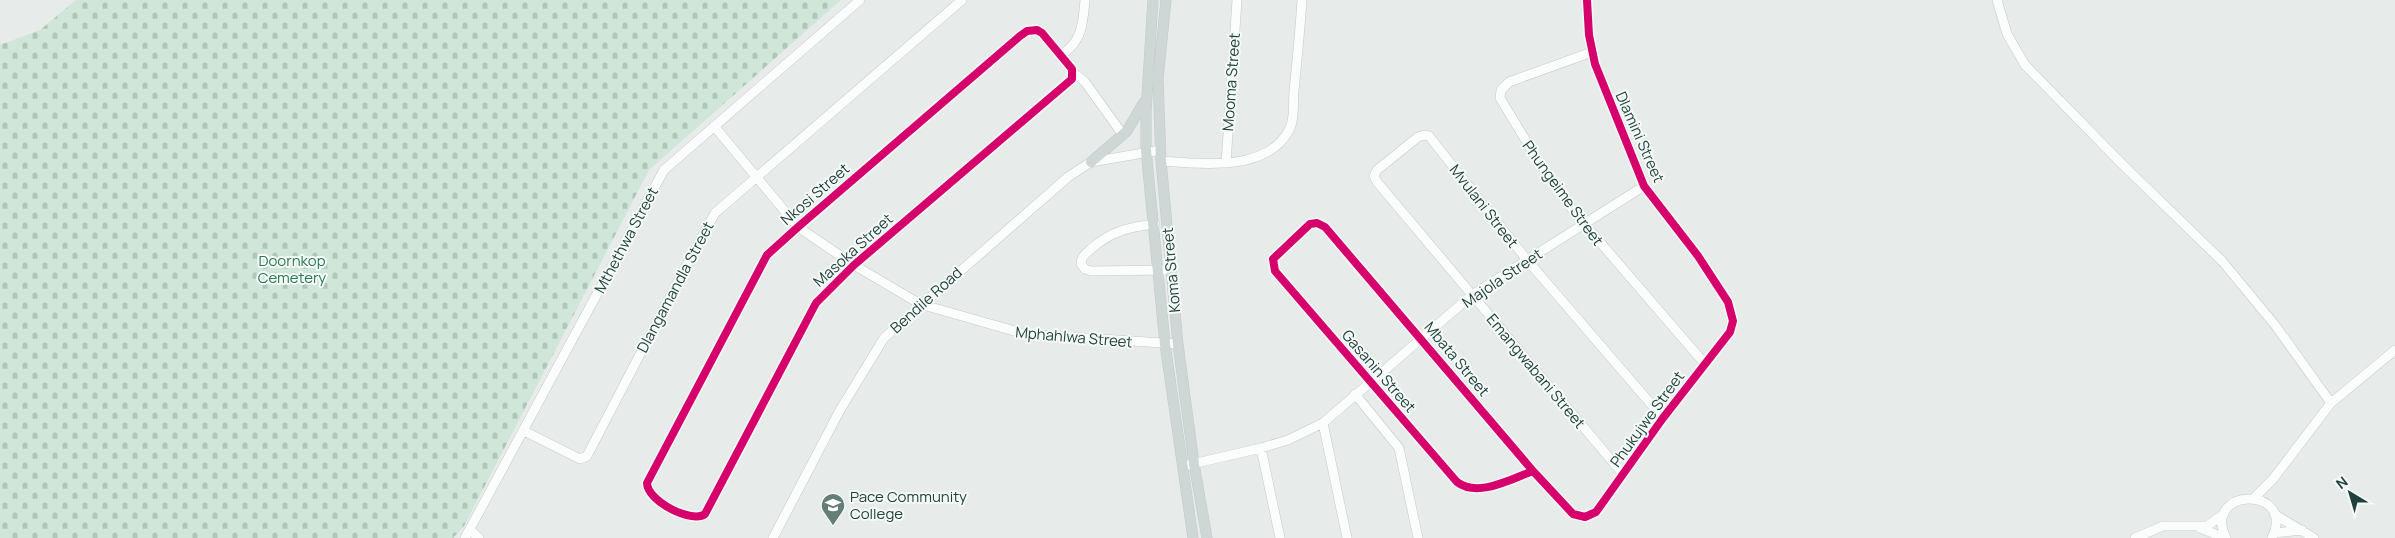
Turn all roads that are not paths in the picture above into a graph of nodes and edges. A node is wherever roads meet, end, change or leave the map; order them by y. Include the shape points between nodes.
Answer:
1 (860, 0) edge
2 (962, 0) edge
3 (1085, 0) edge
4 (1153, 0) edge
5 (1166, 0) edge
6 (1237, 0) edge
7 (1302, 0) edge
8 (1587, 0) edge
9 (1997, 0) edge
10 (1592, 52) junction
11 (1061, 56) junction
12 (1073, 76) junction
13 (1147, 96) junction
14 (714, 126) junction
15 (1123, 135) junction
16 (1146, 150) junction
17 (1161, 150) junction
18 (1161, 161) junction
19 (1091, 162) junction
20 (1226, 163) junction
21 (1374, 174) joint
22 (756, 177) junction
23 (1644, 186) junction
24 (1154, 224) junction
25 (1320, 224) joint
26 (1584, 225) junction
27 (798, 227) junction
28 (1527, 260) junction
29 (854, 265) junction
30 (1171, 270) junction
31 (1159, 271) junction
32 (1472, 295) junction
33 (920, 304) junction
34 (1733, 322) joint
35 (1422, 339) junction
36 (1165, 344) junction
37 (1178, 344) junction
38 (2395, 350) edge
39 (1705, 364) junction
40 (1370, 382) junction
41 (1355, 394) junction
42 (2331, 403) junction
43 (1663, 418) junction
44 (1323, 422) junction
45 (524, 432) junction
46 (1261, 448) junction
47 (1194, 464) junction
48 (1181, 467) junction
49 (1533, 471) junction
50 (1623, 474) junction
51 (2273, 479) junction
52 (648, 491) joint
53 (2254, 498) junction
54 (2268, 505) junction
55 (1573, 514) joint
56 (2224, 514) junction
57 (2274, 514) junction
58 (2195, 527) junction
59 (2302, 530) junction
60 (468, 534) edge
61 (2274, 535) edge
62 (479, 538) edge
63 (773, 538) edge
64 (1193, 538) edge
65 (1207, 538) edge
66 (1280, 538) edge
67 (1347, 538) edge
68 (1418, 538) edge
69 (2135, 538) edge
70 (2225, 538) edge
71 (2314, 538) edge

1 - 14 street, Mthethwa Street
2 - 22 street, Dlangamandla Street
3 - 11 street via 1078,41
4 - 13 main road, Koma Street
5 - 17 main road, Koma Street via 1158,79
6 - 20 street, Mooma Street
7 - 20 street via 1292,119 1288,132 1258,156
8 - 10 street, Dlamini Street
9 - 42 street via 2012,45 2025,64 2222,261 2275,325
10 - 23 street, Dlamini Street via 1611,108
10 - 26 street, Phungeime Street via 1509,82 1500,94 1505,109 1537,159
11 - 12 street, Nkosi Street via 1072,69
11 - 27 street, Nkosi Street via 1038,30 1026,31
12 - 15 street, Nkosi Street via 1085,82
12 - 29 street, Masoka Street
13 - 15 main road
13 - 16 main road, Koma Street
14 - 22 street, Mphahlwa Street
14 - 45 street, Mthethwa Street via 670,164 657,181
15 - 19 main road
16 - 17 street, Bendile Road
16 - 19 street, Bendile Road
16 - 24 main road, Koma Street
17 - 18 main road, Koma Street
18 - 20 street
18 - 30 main road, Koma Street
19 - 33 street, Bendile Road via 1068,176
21 - 28 street, Mvulani Street via 1418,137 1428,136
21 - 32 street, Emangwabani Street via 1377,182
22 - 27 street, Mphahlwa Street
22 - 45 street, Dlangamandla Street via 710,220 587,456 580,459
23 - 26 street, Majola Street
23 - 34 street, Dlamini Street via 1706,268 1728,302
24 - 31 main road, Koma Street
24 - 31 street via 1113,233 1084,255 1081,261 1085,269 1091,271
25 - 35 street, Mbata Street via 1329,230
25 - 40 street, Gasanin Street via 1308,226 1274,256 1274,268
26 - 28 street, Majola Street
26 - 39 street, Phungeime Street
27 - 29 street, Mphahlwa Street
27 - 52 street, Nkosi Street via 768,255 650,478
28 - 32 street, Majola Street
28 - 43 street, Mvulani Street
29 - 33 street, Mphahlwa Street
29 - 52 street, Masoka Street via 816,303 705,514 699,518 692,517 657,502
30 - 31 street
30 - 37 main road, Koma Street
31 - 36 main road, Koma Street
32 - 35 street, Majola Street
32 - 50 street, Emangwabani Street
33 - 36 street, Mphahlwa Street via 1025,334
33 - 63 street, Bendile Road via 875,350
34 - 39 street, Phukujwe Street via 1730,332
35 - 40 street, Majola Street
35 - 49 street, Mbata Street
36 - 37 street, Mphahlwa Street
36 - 48 main road, Koma Street
37 - 47 main road, Koma Street
38 - 42 street
39 - 43 street, Phukujwe Street
40 - 41 street, Majola Street
40 - 49 street, Gasanin Street via 1463,487 1477,489
41 - 44 street, Majola Street
41 - 68 street via 1399,448
42 - 51 street
43 - 50 street, Phukujwe Street
44 - 46 street, Majola Street via 1288,440
44 - 67 street
45 - 60 street, Mthethwa Street
46 - 47 street, Majola Street
46 - 66 street
47 - 48 street, Majola Street
47 - 65 main road, Koma Street
48 - 64 main road, Koma Street
49 - 55 street, Mbata Street
50 - 55 street, Phukujwe Street via 1594,513 1585,517
51 - 53 street
51 - 54 street via 2268,488
53 - 54 street
53 - 56 street via 2237,500
54 - 57 street
56 - 58 street via 2208,526
56 - 70 street via 2222,528
57 - 59 street
57 - 61 street
58 - 69 street via 2163,526
58 - 70 street
59 - 61 street
59 - 71 street
60 - 62 street

